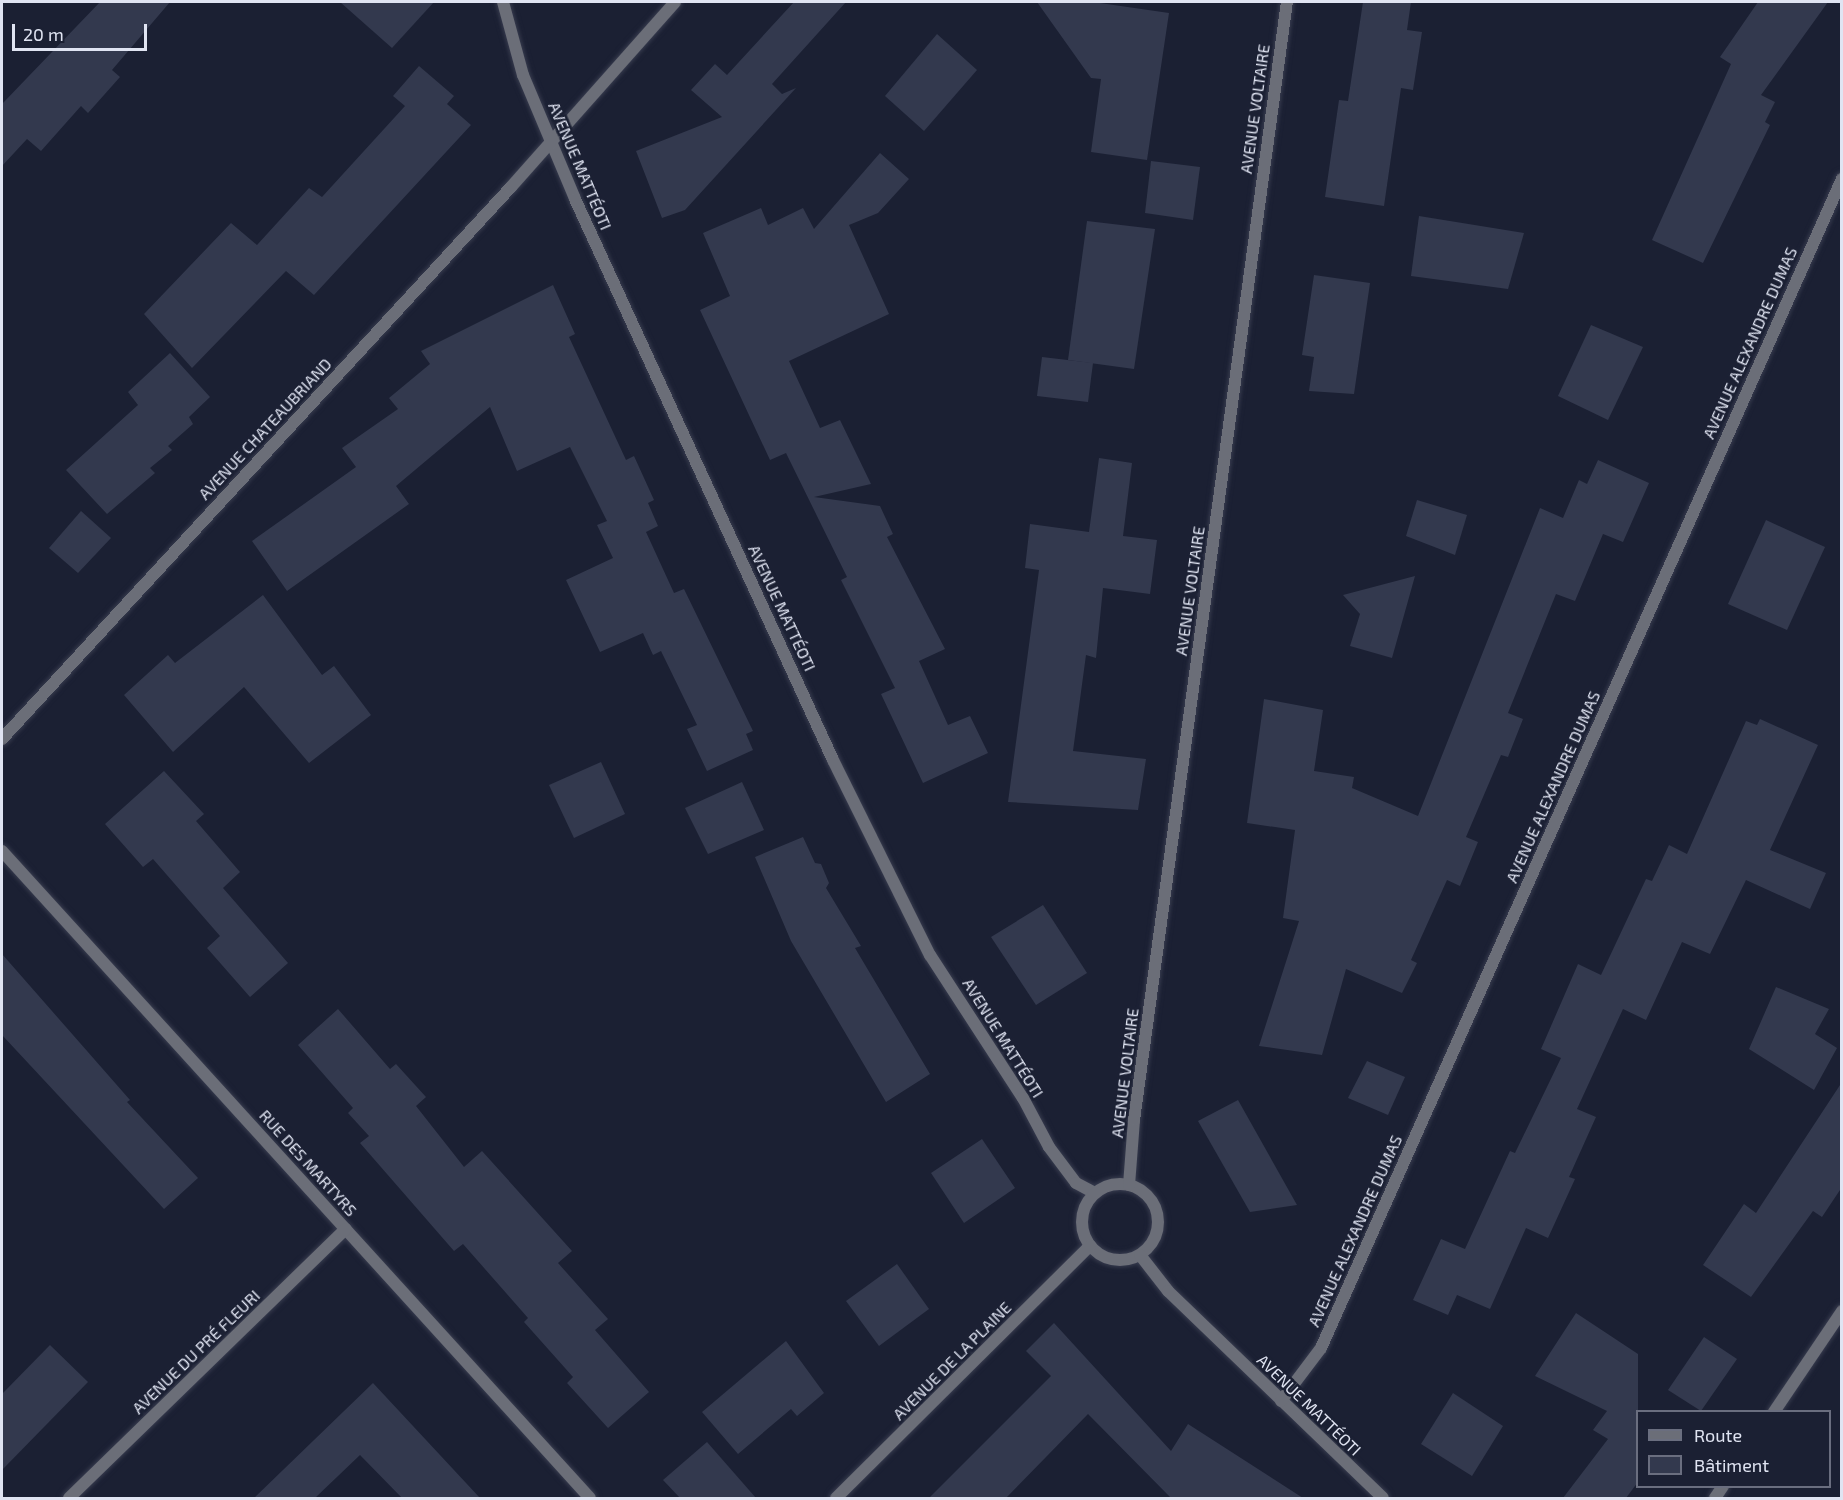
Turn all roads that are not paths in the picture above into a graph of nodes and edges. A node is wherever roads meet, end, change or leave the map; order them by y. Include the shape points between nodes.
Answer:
1 (503, 2) edge
2 (675, 2) edge
3 (1287, 2) edge
4 (550, 138) junction
5 (1842, 179) edge
6 (2, 739) edge
7 (2, 852) edge
8 (1129, 1185) junction
9 (1095, 1193) junction
10 (346, 1229) junction
11 (1090, 1246) junction
12 (1140, 1255) junction
13 (1842, 1311) edge
14 (1281, 1401) junction
15 (1775, 1410) edge
16 (69, 1498) edge
17 (590, 1498) edge
18 (836, 1498) edge
19 (1383, 1498) edge

1 - 4 street, AVENUE MATTÉOTI via 523,75
2 - 4 street, AVENUE CHATEAUBRIAND
3 - 8 street, AVENUE VOLTAIRE via 1134,1120
4 - 6 street, AVENUE CHATEAUBRIAND via 511,187
4 - 9 street, AVENUE MATTÉOTI via 833,760 930,955 1023,1098 1049,1147 1076,1183
5 - 14 street, AVENUE ALEXANDRE DUMAS via 1321,1348
7 - 10 street, RUE DES MARTYRS
8 - 9 street via 1117,1184
8 - 12 street via 1151,1199 1159,1223 1150,1246
9 - 11 street via 1087,1202 1082,1224
10 - 16 street, AVENUE DU PRÉ FLEURI
10 - 17 street, RUE DES MARTYRS
11 - 12 street via 1107,1259 1130,1260
11 - 18 street, AVENUE DE LA PLAINE
12 - 14 street, AVENUE MATTÉOTI via 1168,1292
13 - 15 street
14 - 19 street, AVENUE MATTÉOTI

